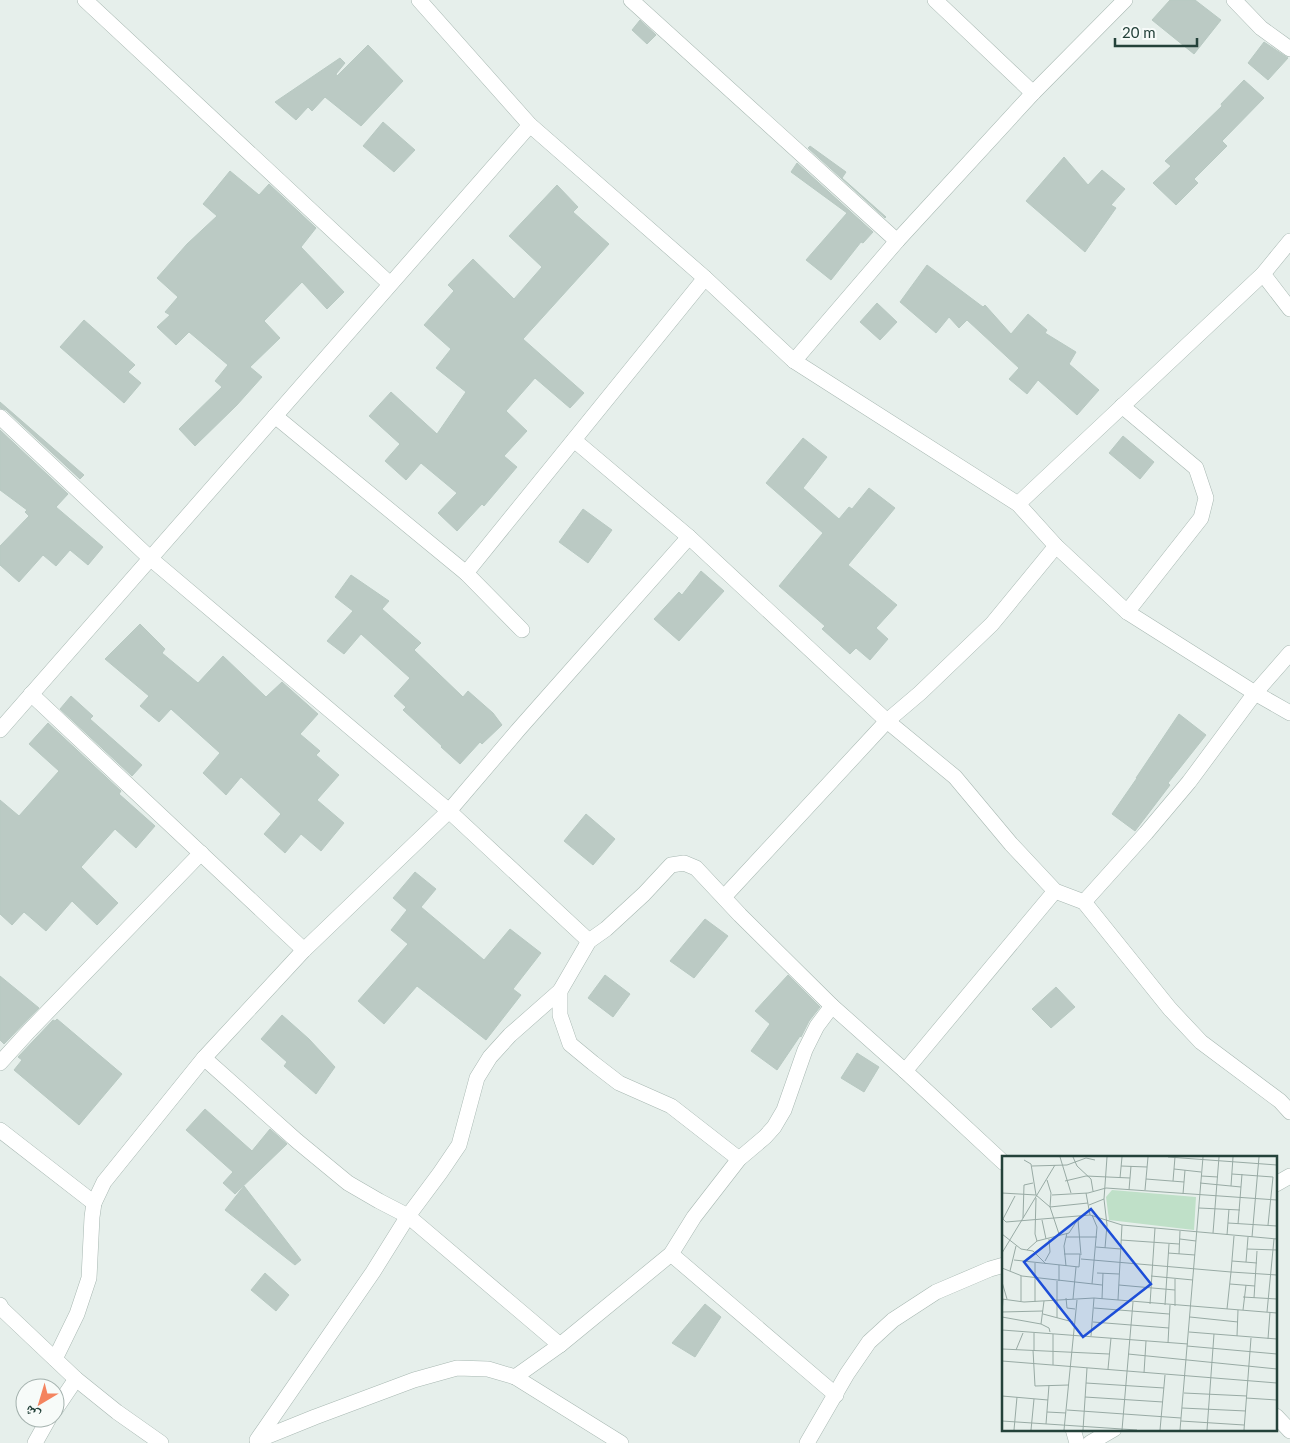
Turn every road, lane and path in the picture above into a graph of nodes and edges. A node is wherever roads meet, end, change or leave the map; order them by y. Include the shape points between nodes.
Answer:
1 (85, 0) edge
2 (419, 0) edge
3 (631, 0) edge
4 (935, 0) edge
5 (1125, 0) edge
6 (1234, 0) edge
7 (1290, 49) edge
8 (1033, 93) junction
9 (530, 125) junction
10 (897, 241) junction
11 (1290, 241) edge
12 (1263, 274) junction
13 (705, 278) junction
14 (390, 284) junction
15 (1290, 309) edge
16 (794, 361) junction
17 (1122, 406) junction
18 (275, 416) junction
19 (0, 417) edge
20 (574, 440) junction
21 (1018, 504) junction
22 (689, 537) junction
23 (1056, 546) junction
24 (151, 559) junction
25 (466, 573) junction
26 (1127, 612) junction
27 (522, 630) dead end
28 (1290, 653) edge
29 (1255, 693) junction
30 (31, 694) junction
31 (1290, 713) edge
32 (887, 721) junction
33 (0, 730) edge
34 (449, 811) junction
35 (201, 853) junction
36 (1055, 891) junction
37 (724, 897) junction
38 (1084, 902) junction
39 (589, 941) junction
40 (304, 950) junction
41 (560, 991) junction
42 (832, 1006) junction
43 (204, 1058) junction
44 (0, 1064) edge
45 (905, 1070) junction
46 (1290, 1112) edge
47 (0, 1130) edge
48 (739, 1159) junction
49 (1002, 1161) edge
50 (1290, 1176) edge
51 (1278, 1183) edge
52 (94, 1203) junction
53 (408, 1216) junction
54 (671, 1254) junction
55 (1002, 1266) edge
56 (0, 1304) edge
57 (560, 1345) junction
58 (55, 1359) junction
59 (515, 1377) junction
60 (76, 1379) junction
61 (65, 1395) edge
62 (836, 1396) junction
63 (1278, 1418) edge
64 (44, 1428) edge
65 (1073, 1430) edge
66 (1112, 1430) edge
67 (1290, 1431) edge
68 (253, 1442) edge
69 (35, 1443) edge
70 (161, 1443) edge
71 (621, 1443) edge
72 (807, 1443) edge
73 (1076, 1443) edge
74 (1090, 1443) edge

1 - 14 street
2 - 9 street
3 - 10 street
4 - 8 street
5 - 8 street
6 - 7 street via 1261,28
8 - 10 street
9 - 13 street
9 - 14 street
10 - 16 street
11 - 12 street
12 - 15 street
12 - 17 street
13 - 16 street
13 - 20 street
14 - 18 street
16 - 21 street
17 - 21 street
17 - 26 street via 1196,468 1206,498 1201,518
18 - 24 street
18 - 25 street
19 - 24 street
20 - 22 street
20 - 25 street
21 - 23 street
22 - 32 street
22 - 34 street
23 - 26 street
23 - 32 street via 992,624
24 - 30 street
24 - 34 street
25 - 27 street
26 - 29 street
28 - 29 street
29 - 31 street
29 - 38 street via 1189,782
30 - 33 street
30 - 35 street
32 - 36 street via 955,777
32 - 37 street
34 - 39 street
34 - 40 street
35 - 40 street
35 - 44 street
36 - 38 street
36 - 45 street
37 - 39 street via 696,868 684,863 671,865 644,894
37 - 42 street
38 - 46 street via 1170,1009 1201,1042
39 - 41 street
40 - 43 street
41 - 48 street via 560,1015 570,1044 618,1082 671,1106
41 - 53 street via 490,1056 478,1078 459,1145
42 - 45 street
42 - 48 street via 805,1050 784,1110 774,1127
43 - 52 street via 104,1182
43 - 53 street via 348,1183
45 - 49 street
47 - 52 street
48 - 54 street via 694,1217
50 - 51 street
52 - 58 street via 89,1278 77,1314
53 - 57 street
53 - 68 street via 373,1272
54 - 57 street
54 - 62 street
55 - 62 street via 936,1292 893,1320 869,1342
56 - 58 street
57 - 59 street
58 - 60 street
59 - 68 street via 488,1369 457,1368 414,1380
59 - 71 street
60 - 61 street
60 - 70 street
62 - 72 street
63 - 67 street
64 - 69 street
65 - 73 street
66 - 74 street

